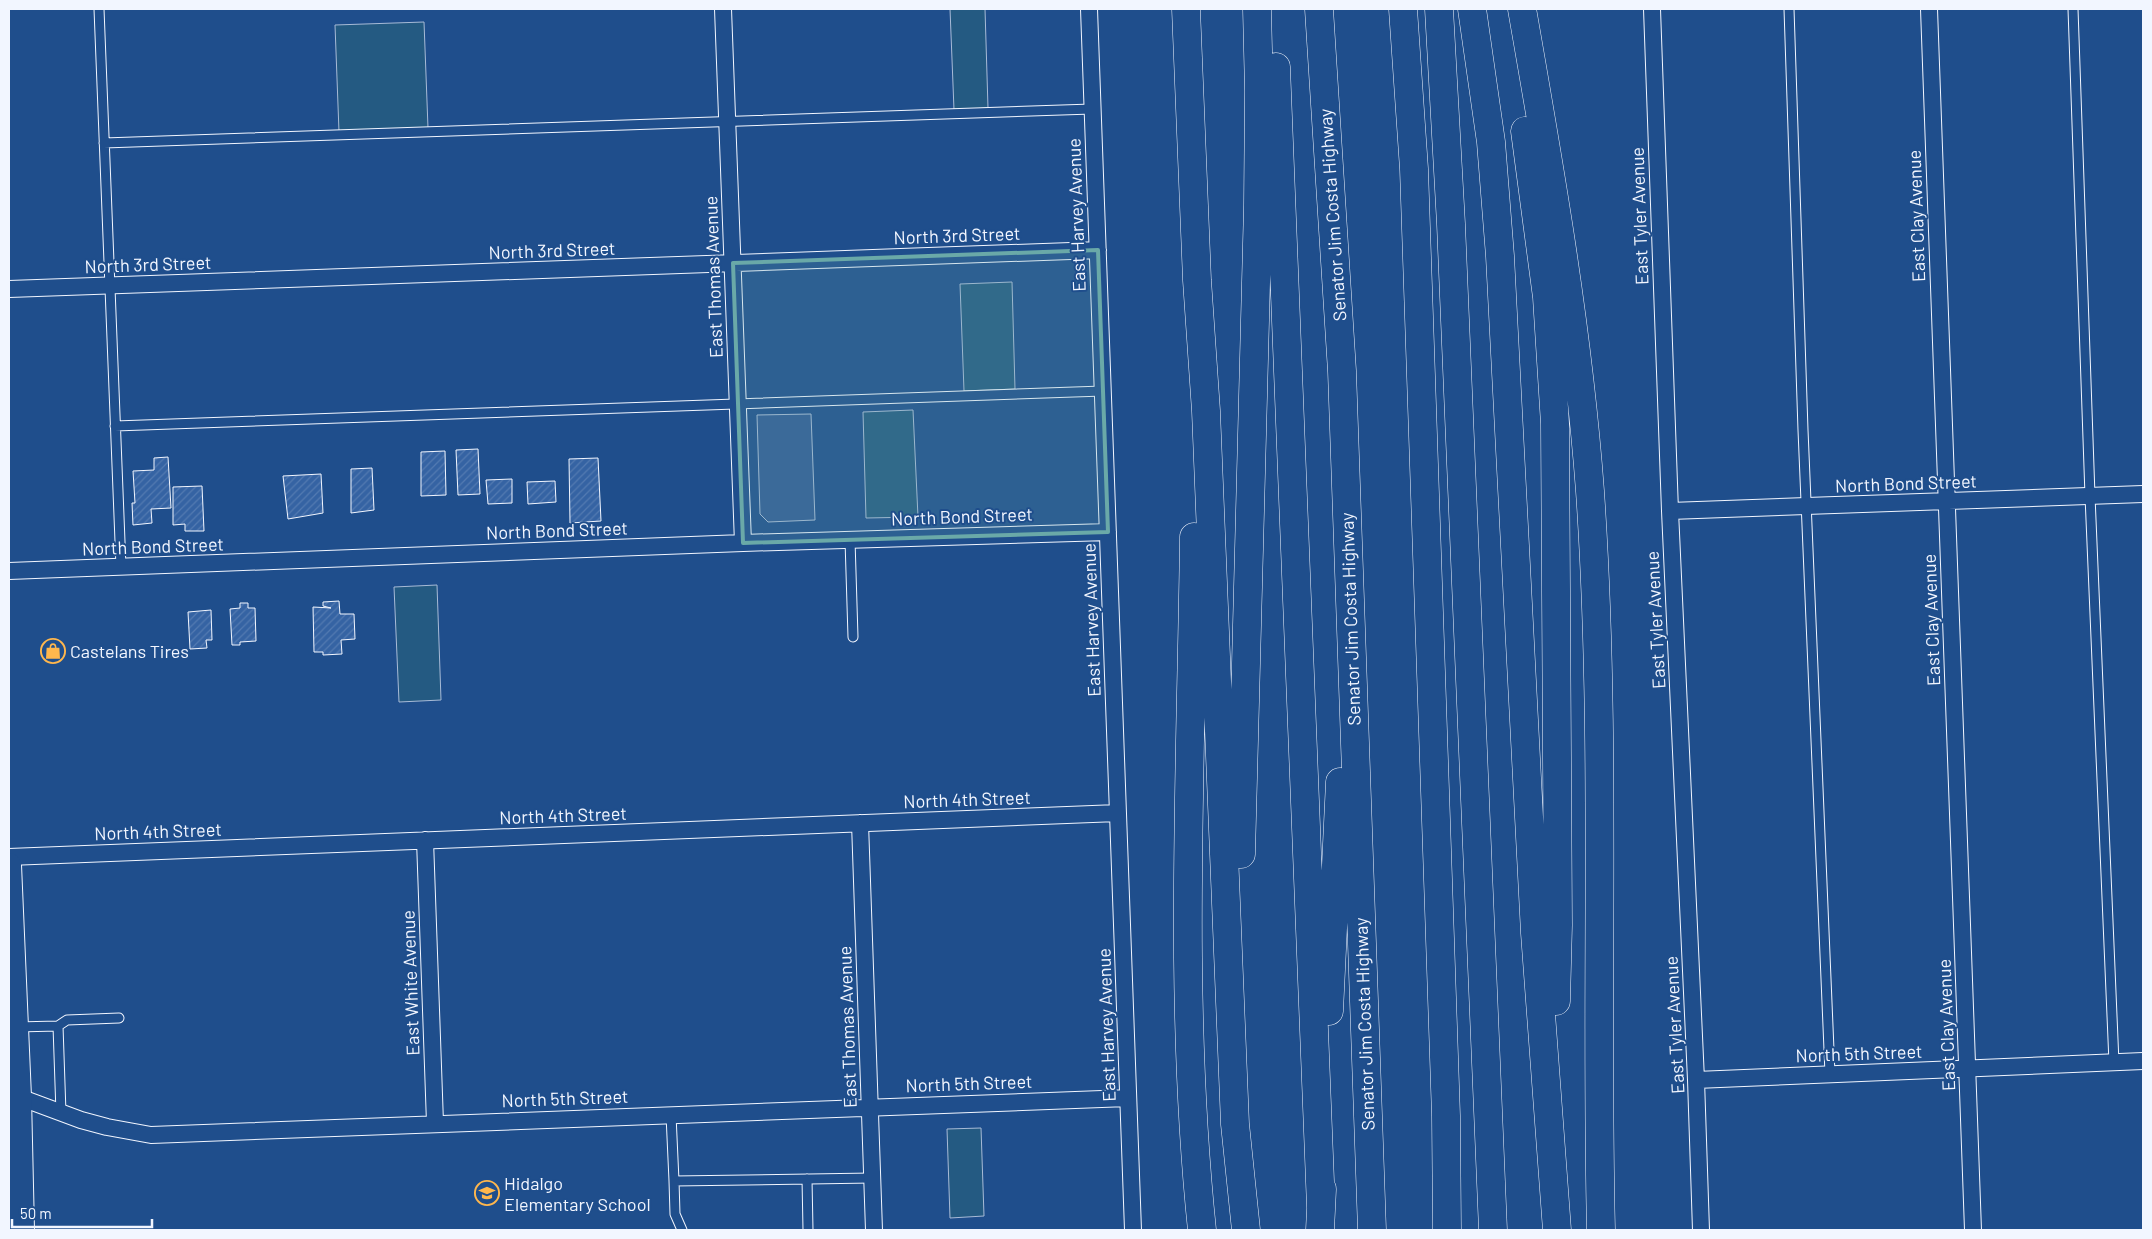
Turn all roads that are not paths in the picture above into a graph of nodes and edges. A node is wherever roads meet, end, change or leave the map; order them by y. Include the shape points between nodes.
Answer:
1 (100, 9) edge
2 (724, 9) edge
3 (1089, 9) edge
4 (1186, 9) edge
5 (1257, 9) edge
6 (1272, 9) edge
7 (1319, 9) edge
8 (1403, 9) edge
9 (1439, 9) edge
10 (1472, 9) edge
11 (1507, 9) edge
12 (1522, 9) edge
13 (1652, 9) edge
14 (1789, 9) edge
15 (1928, 9) edge
16 (2073, 9) edge
17 (1092, 109) junction
18 (728, 121) junction
19 (104, 143) junction
20 (1098, 250) junction
21 (733, 263) junction
22 (1197, 280) junction
23 (110, 285) junction
24 (9, 289) edge
25 (1102, 391) junction
26 (738, 405) junction
27 (115, 426) junction
28 (2143, 494) edge
29 (2090, 496) junction
30 (1946, 501) junction
31 (1806, 506) junction
32 (1670, 511) junction
33 (1108, 532) junction
34 (850, 540) junction
35 (743, 543) junction
36 (120, 567) junction
37 (9, 571) edge
38 (1349, 573) junction
39 (853, 637) dead end
40 (1118, 813) junction
41 (860, 823) junction
42 (425, 840) junction
43 (9, 857) edge
44 (9, 865) edge
45 (118, 1018) dead end
46 (58, 1026) junction
47 (16, 1027) junction
48 (2143, 1062) edge
49 (2114, 1063) junction
50 (1967, 1069) junction
51 (1830, 1074) junction
52 (1696, 1080) junction
53 (14, 1095) edge
54 (1128, 1098) junction
55 (870, 1107) junction
56 (61, 1113) junction
57 (671, 1114) junction
58 (1446, 1116) junction
59 (435, 1123) junction
60 (1553, 1165) junction
61 (872, 1178) junction
62 (807, 1179) junction
63 (674, 1180) junction
64 (1320, 1219) edge
65 (22, 1230) edge
66 (682, 1230) edge
67 (808, 1230) edge
68 (874, 1230) edge
69 (1133, 1230) edge
70 (1202, 1230) edge
71 (1246, 1230) edge
72 (1250, 1230) edge
73 (1372, 1230) edge
74 (1447, 1230) edge
75 (1459, 1230) edge
76 (1493, 1230) edge
77 (1557, 1230) edge
78 (1601, 1230) edge
79 (1701, 1230) edge
80 (1973, 1230) edge

1 - 19 lane
2 - 18 street, East Thomas Avenue
3 - 17 street, East Harvey Avenue
4 - 22 highway
5 - 72 highway via 1258,206 1240,918
6 - 64 highway via 1280,147
7 - 38 highway, Senator Jim Costa Highway via 1342,371
8 - 58 highway via 1414,169
9 - 76 highway
10 - 60 highway via 1491,142 1500,256 1535,933
11 - 60 highway via 1542,253 1555,424 1558,925
12 - 78 highway via 1566,278 1590,494 1599,688
13 - 32 street, East Tyler Avenue
14 - 31 lane
15 - 30 street, East Clay Avenue
16 - 29 lane
17 - 18 lane
17 - 20 street, East Harvey Avenue
18 - 19 lane
18 - 21 street, East Thomas Avenue
19 - 23 lane
20 - 21 street, North 3rd Street
20 - 25 street, East Harvey Avenue
21 - 23 street, North 3rd Street
21 - 26 street, East Thomas Avenue
22 - 70 highway via 1188,982 1193,1134
22 - 71 highway via 1206,411 1235,1124
23 - 24 street, North 3rd Street
23 - 27 lane
25 - 26 lane
25 - 33 street, East Harvey Avenue
26 - 27 lane
26 - 35 street, East Thomas Avenue
27 - 36 lane
28 - 29 street, North Bond Street
29 - 30 street, North Bond Street
29 - 49 lane
30 - 31 street, North Bond Street
30 - 50 street, East Clay Avenue
31 - 32 street, North Bond Street
31 - 51 lane
32 - 52 street, East Tyler Avenue
33 - 34 street, North Bond Street
33 - 40 street, East Harvey Avenue
34 - 35 street, North Bond Street
34 - 39 lane
35 - 36 street, North Bond Street
36 - 37 street, North Bond Street
38 - 64 highway
38 - 73 highway, Senator Jim Costa Highway
40 - 41 street, North 4th Street
40 - 54 street, East Harvey Avenue
41 - 42 street, North 4th Street
41 - 55 street, East Thomas Avenue
42 - 43 street, North 4th Street
42 - 59 street, East White Avenue
44 - 47 main road
45 - 46 lane via 67,1020
46 - 47 lane
46 - 56 lane
47 - 53 main road
48 - 49 street, North 5th Street
49 - 50 street, North 5th Street
50 - 51 street, North 5th Street
50 - 80 street, East Clay Avenue
51 - 52 street, North 5th Street
52 - 79 street, East Tyler Avenue
53 - 56 street, North 5th Street
53 - 65 main road
54 - 55 street, North 5th Street
54 - 69 street, East Harvey Avenue
55 - 57 street, North 5th Street
55 - 61 street, East Thomas Avenue
56 - 59 street, North 5th Street via 107,1128 151,1135
57 - 59 street, North 5th Street
57 - 63 lane
58 - 74 highway
58 - 75 highway
60 - 77 highway
61 - 62 lane
61 - 68 street, East Thomas Avenue
62 - 63 lane
62 - 67 lane
63 - 66 lane via 675,1214

